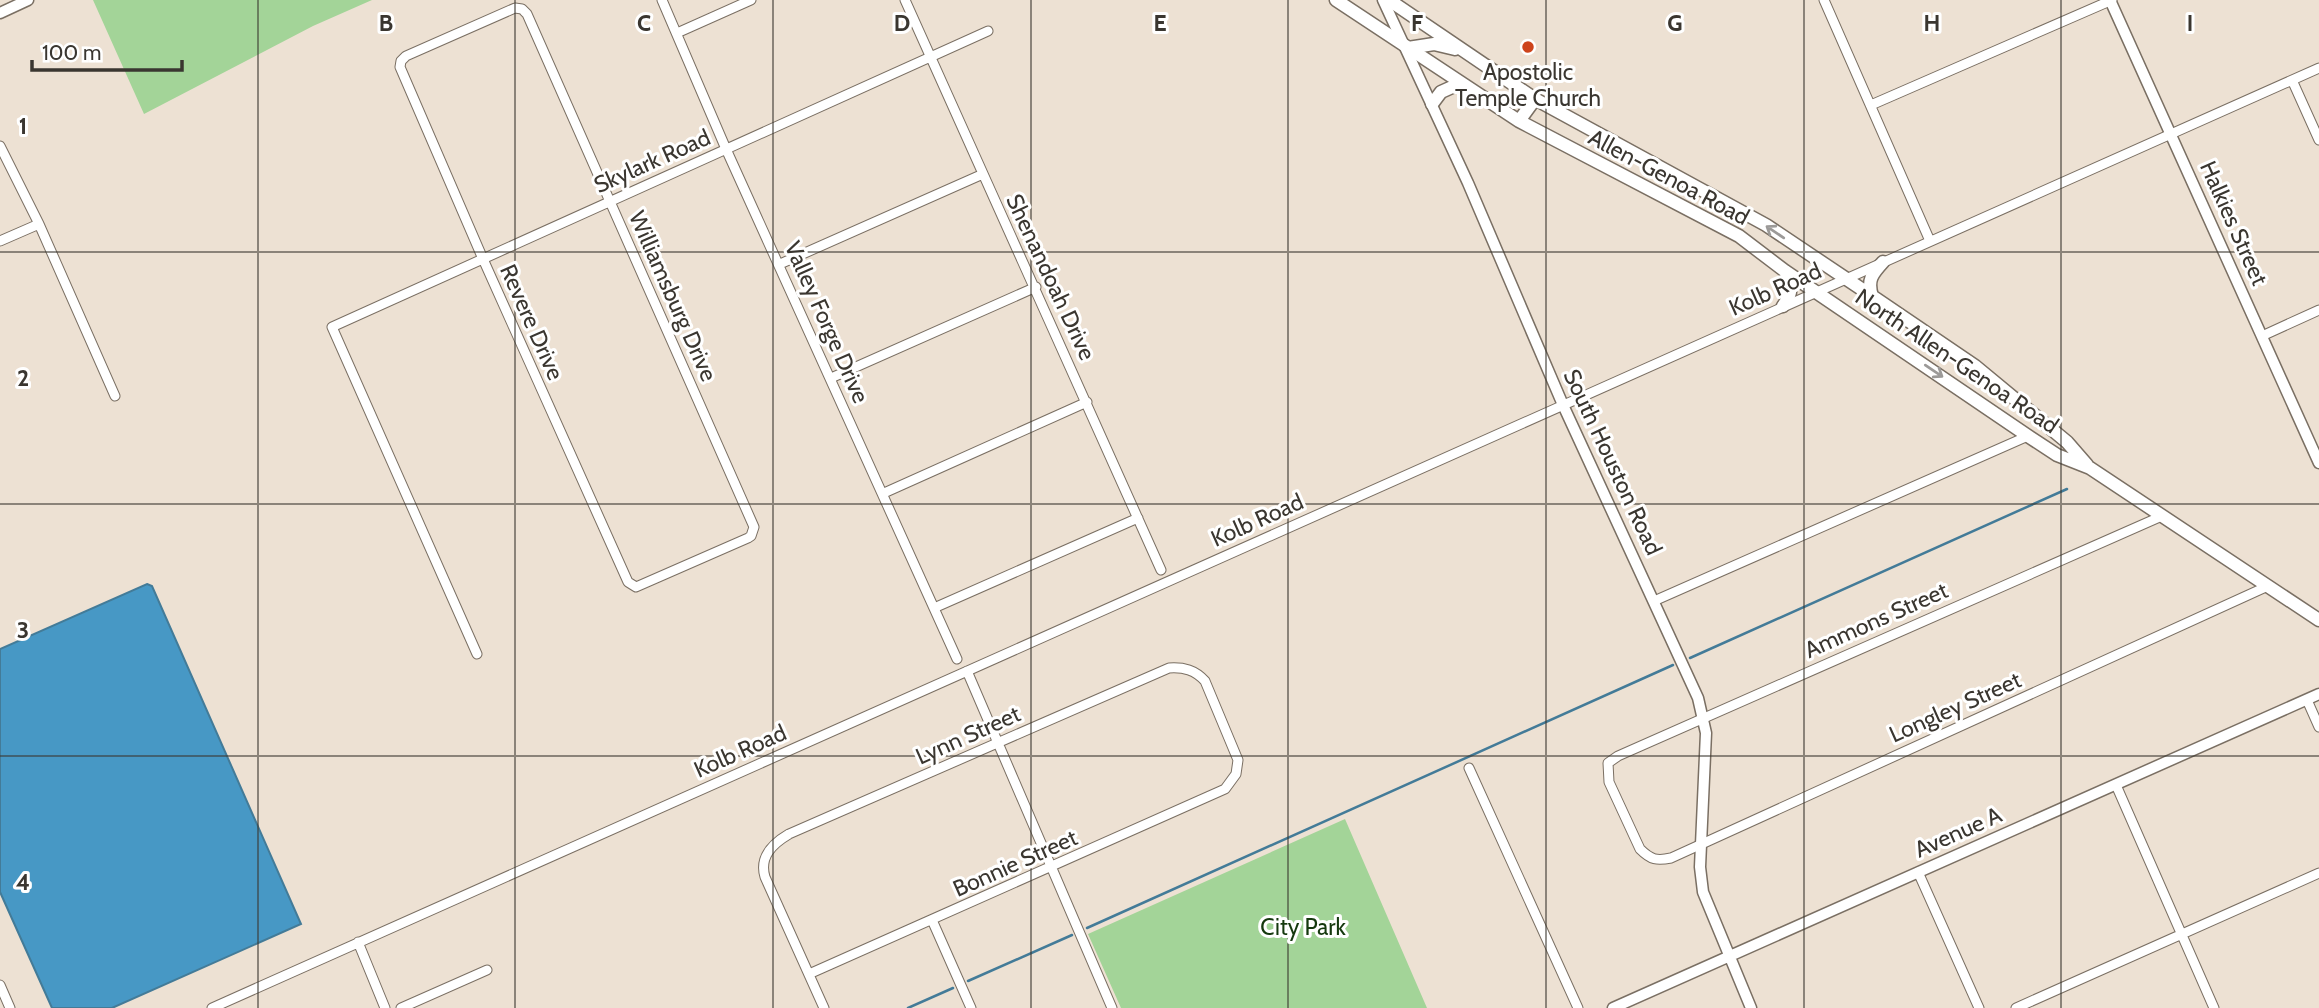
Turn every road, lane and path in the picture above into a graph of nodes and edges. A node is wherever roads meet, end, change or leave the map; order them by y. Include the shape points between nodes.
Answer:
1 (28, 0) edge
2 (662, 0) edge
3 (751, 0) edge
4 (905, 0) edge
5 (1336, 0) edge
6 (1383, 0) edge
7 (1389, 0) edge
8 (1824, 0) edge
9 (2111, 0) edge
10 (0, 13) edge
11 (988, 31) dead end
12 (458, 32) joint
13 (677, 33) junction
14 (1408, 48) junction
15 (1466, 53) junction
16 (930, 57) junction
17 (2319, 68) edge
18 (2292, 80) junction
19 (1461, 83) junction
20 (1535, 99) junction
21 (1432, 104) junction
22 (1871, 105) junction
23 (1519, 121) junction
24 (2170, 133) junction
25 (2319, 140) edge
26 (0, 146) edge
27 (726, 149) junction
28 (983, 174) junction
29 (1680, 177) junction
30 (1669, 201) junction
31 (610, 202) junction
32 (38, 224) junction
33 (0, 241) edge
34 (1930, 241) junction
35 (483, 259) junction
36 (1883, 262) junction
37 (780, 264) junction
38 (1832, 270) joint
39 (1785, 271) junction
40 (1845, 279) junction
41 (1804, 283) joint
42 (1036, 288) junction
43 (1816, 291) junction
44 (1872, 296) junction
45 (1783, 306) junction
46 (2319, 310) edge
47 (2262, 336) junction
48 (831, 378) junction
49 (115, 396) dead end
50 (1087, 402) junction
51 (1563, 405) junction
52 (2028, 436) junction
53 (2319, 463) edge
54 (2090, 468) junction
55 (884, 493) junction
56 (2162, 516) junction
57 (1138, 518) junction
58 (702, 559) joint
59 (1161, 570) dead end
60 (2268, 586) junction
61 (1654, 601) junction
62 (934, 608) junction
63 (2319, 620) edge
64 (477, 654) dead end
65 (957, 659) dead end
66 (967, 671) junction
67 (2319, 694) edge
68 (2307, 700) junction
69 (1703, 717) junction
70 (2319, 727) edge
71 (998, 743) junction
72 (1469, 768) dead end
73 (1233, 781) joint
74 (2116, 785) junction
75 (1701, 844) junction
76 (1657, 861) joint
77 (1052, 868) junction
78 (1918, 873) junction
79 (2319, 873) edge
80 (932, 920) junction
81 (2182, 934) junction
82 (358, 942) junction
83 (1729, 957) junction
84 (486, 970) dead end
85 (809, 974) junction
86 (0, 985) edge
87 (10, 1008) edge
88 (212, 1008) edge
89 (385, 1008) edge
90 (401, 1008) edge
91 (824, 1008) edge
92 (971, 1008) edge
93 (1112, 1008) edge
94 (1578, 1008) edge
95 (1613, 1008) edge
96 (1751, 1008) edge
97 (1979, 1008) edge
98 (2016, 1008) edge
99 (2214, 1008) edge

1 - 10 street
2 - 13 street, Valley Forge Drive
3 - 13 street
4 - 16 street, Shenandoah Drive
5 - 14 main road, Allen-Genoa Road
6 - 14 street, South Houston Road
7 - 15 main road, Allen-Genoa Road
8 - 22 street
9 - 22 street
9 - 24 street, Halkies Street
11 - 16 street, Skylark Road
12 - 31 street, Williamsburg Drive via 515,8 527,14
12 - 35 street, Revere Drive via 406,56 400,67
13 - 27 street, Valley Forge Drive
14 - 15 main road via 1434,44
14 - 19 main road, Allen-Genoa Road
14 - 21 street, South Houston Road
15 - 20 main road, Allen-Genoa Road
16 - 27 street, Skylark Road
16 - 28 street, Shenandoah Drive
17 - 18 street, Kolb Road
18 - 24 street, Kolb Road
18 - 25 street
19 - 21 main road via 1441,92
19 - 23 main road, Allen-Genoa Road
20 - 23 main road
20 - 29 main road, Allen-Genoa Road
21 - 51 street, South Houston Road
22 - 34 street
23 - 30 main road, Allen-Genoa Road
24 - 34 street, Kolb Road
24 - 47 street, Halkies Street
26 - 32 street
27 - 31 street, Skylark Road
27 - 37 street, Valley Forge Drive
28 - 37 street
28 - 42 street, Shenandoah Drive
29 - 30 main road
38 -> 29 main road, Allen-Genoa Road via 1766,225
30 - 39 main road, Allen-Genoa Road via 1739,236
31 - 35 street, Skylark Road
31 - 58 street, Williamsburg Drive via 754,527 748,538
32 - 33 street
32 - 49 street
34 - 36 street, Kolb Road
35 - 58 street, Revere Drive via 628,582 640,586
35 - 64 street, Skylark Road via 332,327
36 - 40 street, Kolb Road
36 - 44 main road via 1871,275
37 - 48 street, Valley Forge Drive
38 - 40 main road, North Allen-Genoa Road
39 - 41 main road, Allen-Genoa Road
39 - 45 main road via 1792,285
40 - 43 street, Kolb Road
40 - 44 main road, North Allen-Genoa Road
41 - 43 main road, North Allen-Genoa Road
42 - 48 street
42 - 50 street, Shenandoah Drive
43 - 45 street, Kolb Road
43 -> 52 main road, North Allen-Genoa Road
44 - 54 main road, North Allen-Genoa Road via 1975,366 2067,442
45 - 51 street, Kolb Road
46 - 47 street
47 - 53 street, Halkies Street
48 - 55 street, Valley Forge Drive
50 - 55 street
50 - 57 street, Shenandoah Drive
51 - 61 street, South Houston Road
51 - 66 street, Kolb Road
52 - 54 main road, North Allen-Genoa Road
52 - 61 street
54 - 56 main road, North Allen-Genoa Road
55 - 62 street, Valley Forge Drive
56 - 60 main road, North Allen-Genoa Road
56 - 69 street, Ammons Street
57 - 59 street, Shenandoah Drive
57 - 62 street
60 - 63 main road, North Allen-Genoa Road
60 - 75 street, Longley Street
61 - 69 street, South Houston Road
62 - 65 street, Valley Forge Drive
66 - 71 street
66 - 82 street, Kolb Road
67 - 68 street, Avenue A
68 - 70 street
68 - 74 street, Avenue A
69 - 75 street, South Houston Road via 1707,751
69 - 76 street, Ammons Street via 1608,763 1608,782 1640,849
71 - 73 street, Lynn Street via 1169,667 1188,669 1205,681 1238,760
71 - 77 street
71 - 85 street, Lynn Street via 789,834 767,852 763,869
72 - 94 street
73 - 77 street, Bonnie Street via 1217,794
74 - 78 street, Avenue A
74 - 81 street
75 - 76 street, Longley Street
75 - 83 street, South Houston Road via 1703,892
77 - 80 street, Bonnie Street
77 - 93 street
78 - 83 street, Avenue A
78 - 97 street
79 - 81 street
80 - 85 street, Bonnie Street
80 - 92 street
81 - 98 street
81 - 99 street
82 - 88 street, Kolb Road
82 - 89 street
83 - 95 street, Avenue A
83 - 96 street, South Houston Road
84 - 90 street
85 - 91 street
86 - 87 street

